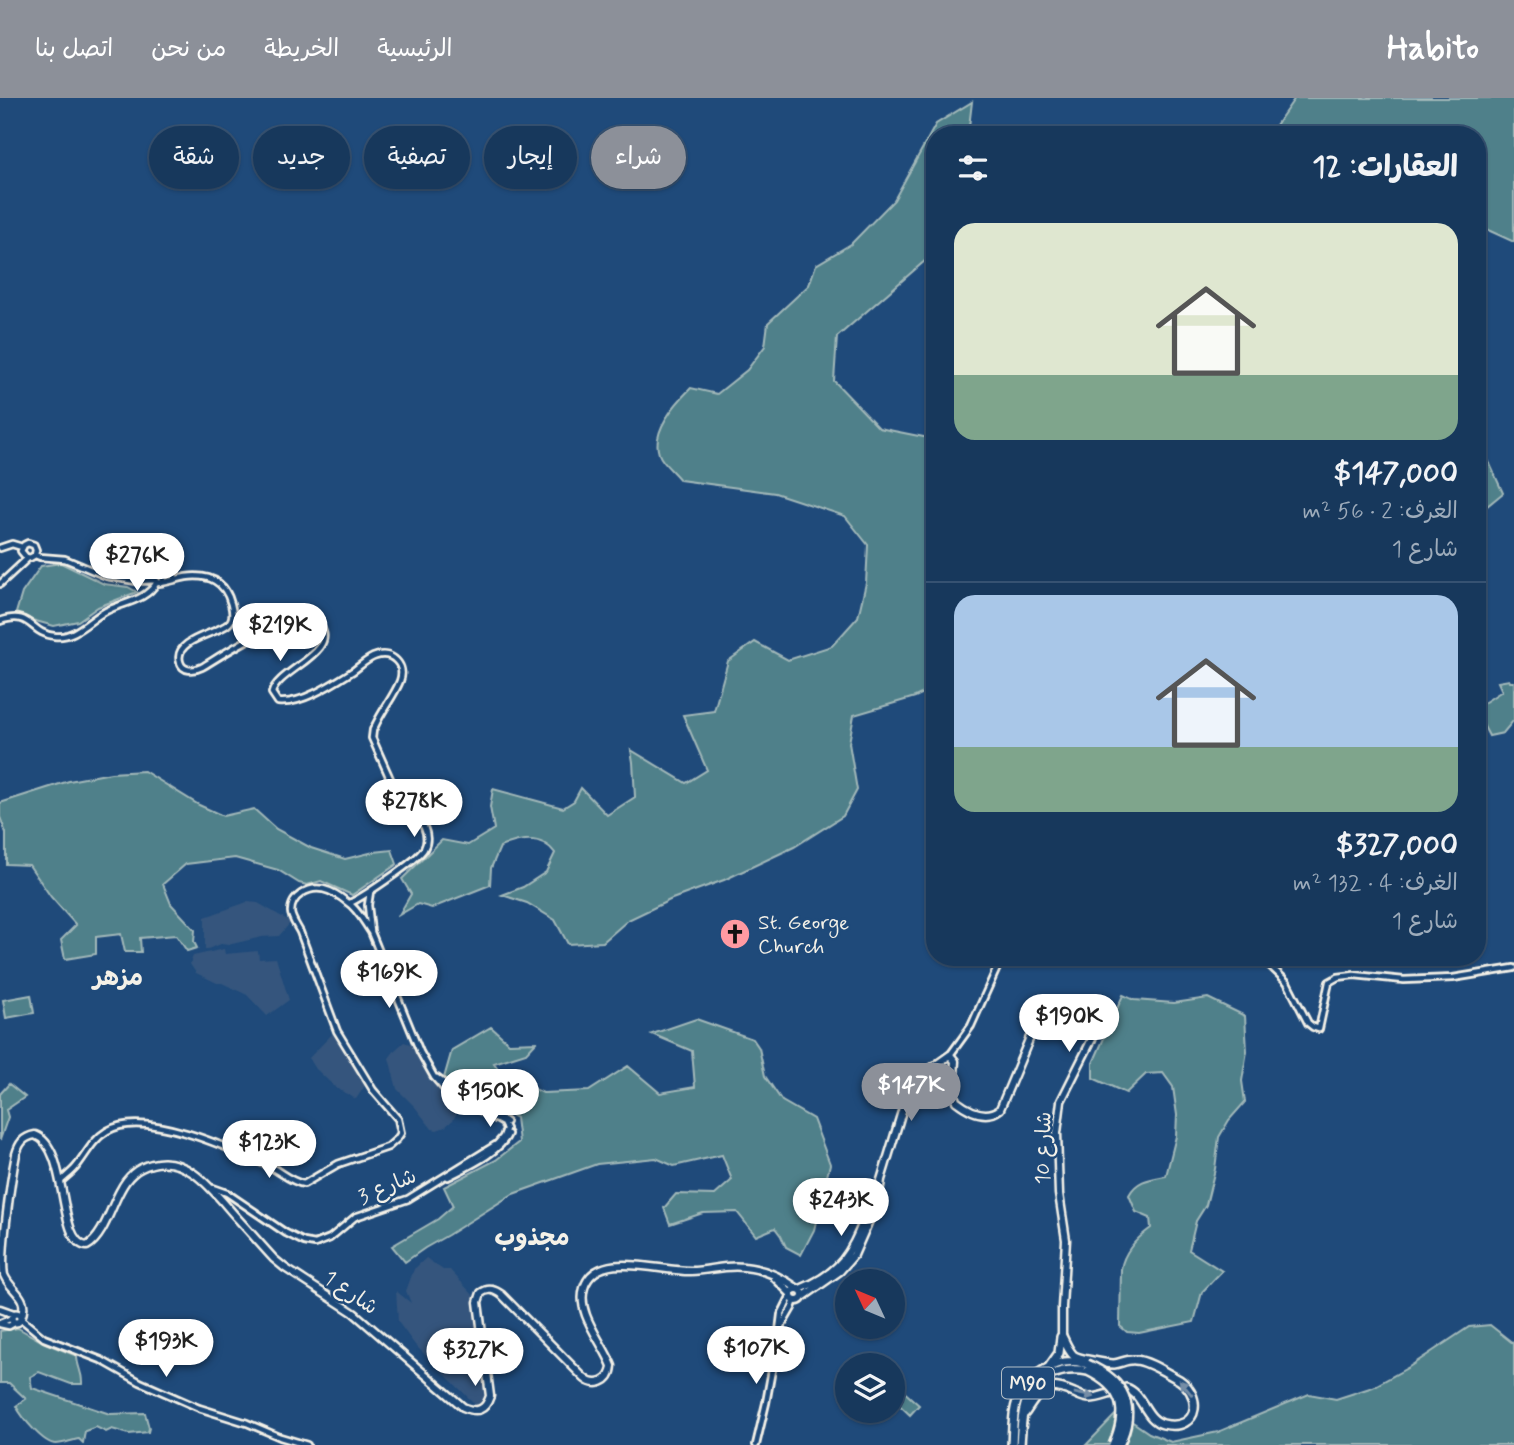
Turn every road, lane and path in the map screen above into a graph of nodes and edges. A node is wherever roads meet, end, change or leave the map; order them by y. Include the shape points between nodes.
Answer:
1 (22, 547) junction
2 (0, 548) edge
3 (35, 555) junction
4 (28, 558) junction
5 (176, 571) dead end
6 (157, 579) junction
7 (175, 580) junction
8 (0, 584) edge
9 (0, 621) edge
10 (370, 891) junction
11 (350, 903) junction
12 (371, 932) junction
13 (998, 966) edge
14 (1270, 966) edge
15 (1514, 968) edge
16 (950, 1055) junction
17 (60, 1182) junction
18 (208, 1186) junction
19 (1, 1241) edge
20 (1, 1251) edge
21 (2, 1272) edge
22 (771, 1274) junction
23 (800, 1291) junction
24 (792, 1296) junction
25 (0, 1310) edge
26 (16, 1317) junction
27 (0, 1324) edge
28 (1061, 1335) junction
29 (1078, 1360) junction
30 (1048, 1367) junction
31 (1087, 1368) junction
32 (1126, 1388) dead end
33 (1112, 1394) dead end
34 (1023, 1417) junction
35 (307, 1445) edge
36 (756, 1445) edge
37 (1012, 1445) edge
38 (1020, 1445) edge
39 (1112, 1445) edge
40 (1119, 1445) edge

1 - 2 street
1 - 3 street via 33,544
1 - 4 street
3 - 4 street
3 - 6 street via 65,559 100,574 123,578 151,573
4 - 8 street
5 - 7 street
6 - 7 street
6 - 9 street via 141,598 108,610 63,636 51,636 19,617
7 - 10 street via 188,577 220,583 232,607 228,624 185,646 179,657 188,670 198,670 254,636 300,619 316,622 323,640 311,657 275,683 272,693 278,702 315,692 376,656 397,661 400,680 372,738 397,792 427,834 419,856
10 - 11 street
10 - 12 street
11 - 12 street
11 - 17 street via 318,888 301,893 291,912 337,1031 373,1090 398,1119 401,1133 397,1139 304,1184 191,1135 135,1125 113,1128 102,1135
12 - 18 street, شارع 3 via 434,1077 502,1118 508,1131 504,1142 408,1199 355,1217 316,1244 286,1233 227,1193
13 - 16 street via 971,1026
14 - 15 street via 1287,982 1308,1023 1318,1029 1329,982 1338,977 1452,978
16 - 23 main road via 922,1075 905,1098 878,1191 842,1263
16 - 28 main road, شارع 10 via 955,1060 956,1101 990,1115 1000,1109 1028,1039 1042,1020 1068,1006 1093,1013 1095,1030 1061,1101 1056,1133 1066,1240
17 - 18 main road, شارع 1 via 73,1235 87,1246 97,1238 121,1189 138,1169 154,1163 175,1164
17 - 19 main road via 45,1141 35,1135 25,1139 16,1154
18 - 22 main road, شارع 1 via 274,1259 354,1313 472,1410 483,1409 490,1396 478,1302 484,1291 502,1295 589,1383 596,1384 612,1370 582,1305 586,1283 597,1271 620,1264 692,1271 746,1267
19 - 20 main road
20 - 21 main road
21 - 26 main road via 16,1292
22 - 23 main road, شارع 1
22 - 24 main road
23 - 24 main road via 794,1289
23 - 24 main road via 800,1300
24 - 36 street via 782,1311
25 - 26 main road
26 - 27 street
26 - 35 street via 44,1338 199,1408
28 - 29 highway
28 - 30 highway via 1058,1356
29 - 30 highway, M90
29 - 31 highway, M90
32 -> 29 highway via 1160,1423 1184,1423 1194,1413 1193,1395 1177,1378 1136,1360 1112,1364
30 - 37 highway, M90 via 1030,1380 1017,1402
31 - 34 highway, M90 via 1044,1378 1025,1404
31 - 39 highway, M90, bridge via 1107,1382 1121,1405 1121,1424
31 - 40 highway, M90, bridge via 1109,1376 1128,1404 1127,1426
34 -> 33 highway via 1040,1391 1052,1386 1090,1398
34 - 38 highway, M90

